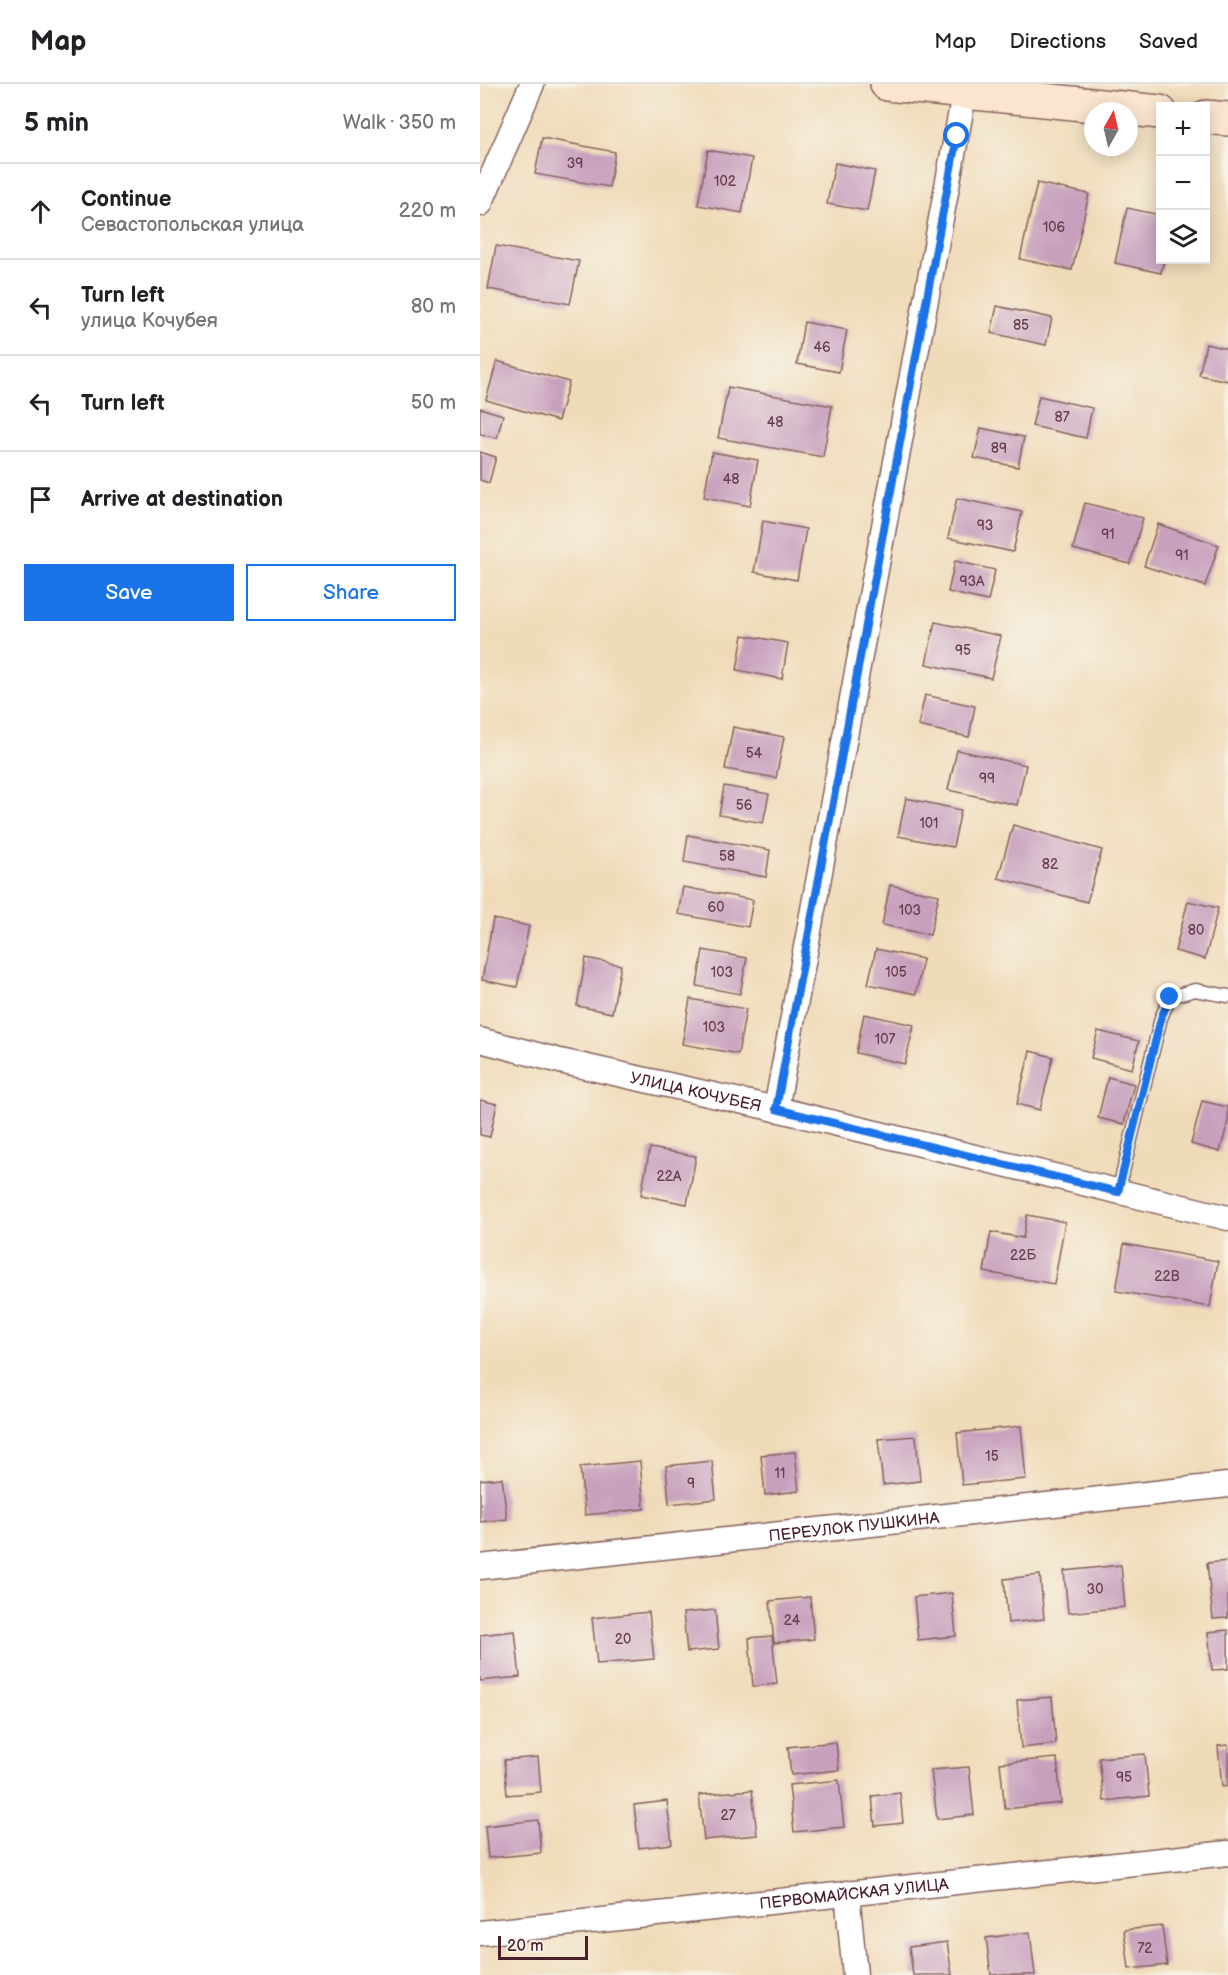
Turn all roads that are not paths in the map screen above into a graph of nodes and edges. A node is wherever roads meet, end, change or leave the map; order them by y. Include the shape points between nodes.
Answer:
1 (532, 84) edge
2 (887, 84) edge
3 (966, 88) edge
4 (1156, 111) edge
5 (1210, 117) edge
6 (1228, 119) edge
7 (480, 204) edge
8 (1228, 996) edge
9 (480, 1040) edge
10 (776, 1109) junction
11 (1118, 1192) junction
12 (1228, 1218) edge
13 (1228, 1485) edge
14 (480, 1567) edge
15 (1228, 1853) edge
16 (847, 1893) junction
17 (480, 1933) edge
18 (855, 1975) edge

1 - 7 street
2 - 3 main road
3 - 4 main road
3 - 10 street
5 - 6 main road
8 - 11 lane via 1195,990 1170,997 1161,1018
9 - 10 street, УЛИЦА КОЧУБЕЯ
10 - 11 street, УЛИЦА КОЧУБЕЯ
11 - 12 street, УЛИЦА КОЧУБЕЯ
13 - 14 street, ПЕРЕУЛОК ПУШКИНА
15 - 16 street, ПЕРВОМАЙСКАЯ УЛИЦА
16 - 17 street, ПЕРВОМАЙСКАЯ УЛИЦА
16 - 18 street

